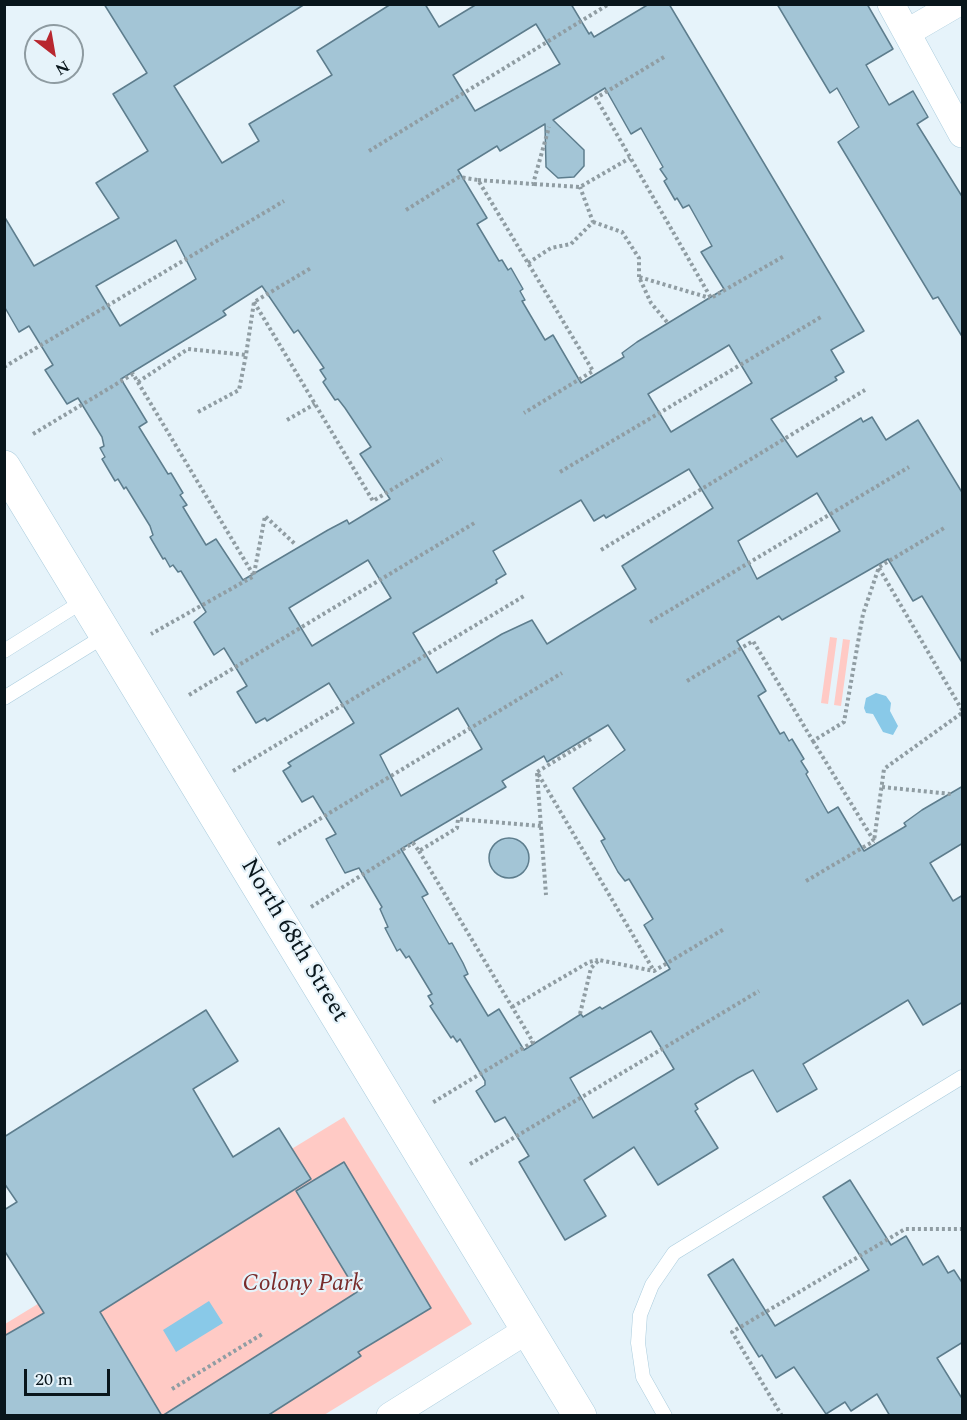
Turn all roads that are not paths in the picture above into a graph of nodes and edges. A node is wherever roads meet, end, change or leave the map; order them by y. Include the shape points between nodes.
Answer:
1 (891, 4) edge
2 (956, 4) edge
3 (908, 32) junction
4 (963, 134) edge
5 (4, 468) edge
6 (86, 600) junction
7 (106, 635) junction
8 (4, 651) edge
9 (4, 698) edge
10 (963, 1077) edge
11 (529, 1329) junction
12 (390, 1416) edge
13 (580, 1416) edge
14 (665, 1416) edge

1 - 3 street
2 - 3 street
3 - 4 street
5 - 6 street, North 68th Street
6 - 7 street, North 68th Street
6 - 8 lane
7 - 9 lane
7 - 11 street, North 68th Street
10 - 14 lane via 674,1253 652,1285 640,1315 638,1343 643,1377
11 - 12 street
11 - 13 street, North 68th Street

